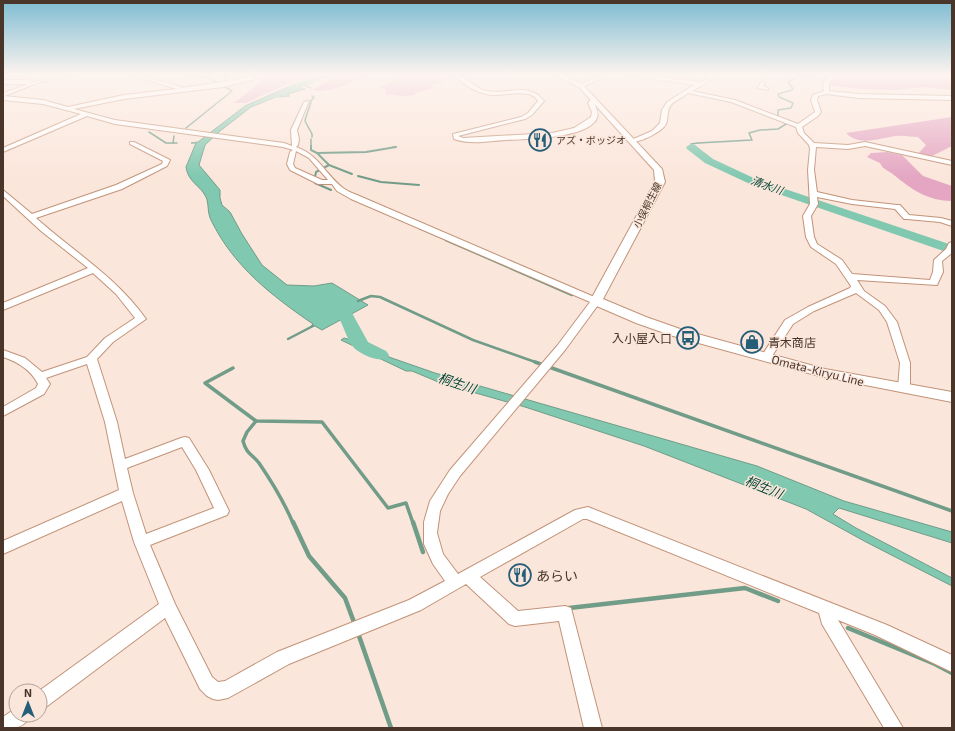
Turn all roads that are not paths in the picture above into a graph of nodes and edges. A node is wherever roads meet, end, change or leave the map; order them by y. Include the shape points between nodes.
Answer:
1 (71, 109) edge
2 (304, 109) edge
3 (534, 109) edge
4 (594, 109) edge
5 (603, 109) edge
6 (666, 109) edge
7 (754, 109) edge
8 (817, 109) edge
9 (86, 114) junction
10 (799, 126) junction
11 (633, 141) junction
12 (132, 143) dead end
13 (812, 145) junction
14 (3, 150) edge
15 (950, 161) edge
16 (333, 182) junction
17 (3, 192) edge
18 (814, 199) junction
19 (30, 216) junction
20 (952, 224) edge
21 (951, 248) edge
22 (94, 269) junction
23 (853, 281) junction
24 (596, 301) junction
25 (3, 307) edge
26 (3, 353) edge
27 (766, 357) junction
28 (91, 358) junction
29 (40, 376) junction
30 (904, 388) junction
31 (952, 397) edge
32 (3, 412) edge
33 (120, 466) junction
34 (126, 493) junction
35 (141, 542) junction
36 (3, 548) edge
37 (462, 580) junction
38 (168, 607) junction
39 (826, 608) junction
40 (952, 664) edge
41 (48, 695) edge
42 (593, 728) edge
43 (894, 728) edge

1 - 9 street
2 - 16 street via 294,130 296,139 290,164 292,169 321,182
3 - 4 street via 523,118 455,135 456,138 462,140 544,136 573,130 594,118
5 - 11 main road, 小俣桐生線
6 - 11 street via 663,124 654,132
7 - 10 street via 781,122
8 - 10 street via 818,112
9 - 14 street
9 - 16 street via 131,127 194,132 279,144 307,154
10 - 13 street via 801,133
11 - 24 main road, 小俣桐生線 via 658,169 660,182
12 - 19 street via 167,160 164,165 119,187
13 - 15 street via 848,147 865,144
13 - 18 street
16 - 24 street via 354,197
17 - 19 street
18 - 20 street via 897,208 907,217 941,220
18 - 23 street via 807,216 812,241 838,262
19 - 22 street
21 - 23 street via 938,260 938,272 934,283
22 - 25 street
22 - 28 street via 119,292 141,319 109,340
23 - 27 street via 854,290 810,309 789,322
23 - 30 street via 862,293 882,308 892,322 905,363
24 - 27 main road, Omata-Kiryu Line via 665,329
24 - 37 street via 558,351 446,484 435,504 430,531 436,555
26 - 29 street via 23,360
27 - 30 main road, Omata-Kiryu Line via 838,376
28 - 29 street
28 - 33 street via 111,422
29 - 32 street via 44,384 40,391
30 - 31 main road, Omata-Kiryu Line
33 - 34 street
33 - 35 street via 186,441 222,511
34 - 35 street
34 - 36 street
35 - 38 street
37 - 38 street via 415,605 261,669 228,689 218,691 206,683
37 - 39 street via 580,514 588,513
37 - 42 street via 515,618 565,614
38 - 41 street
39 - 40 street via 881,630
39 - 43 street via 828,618

